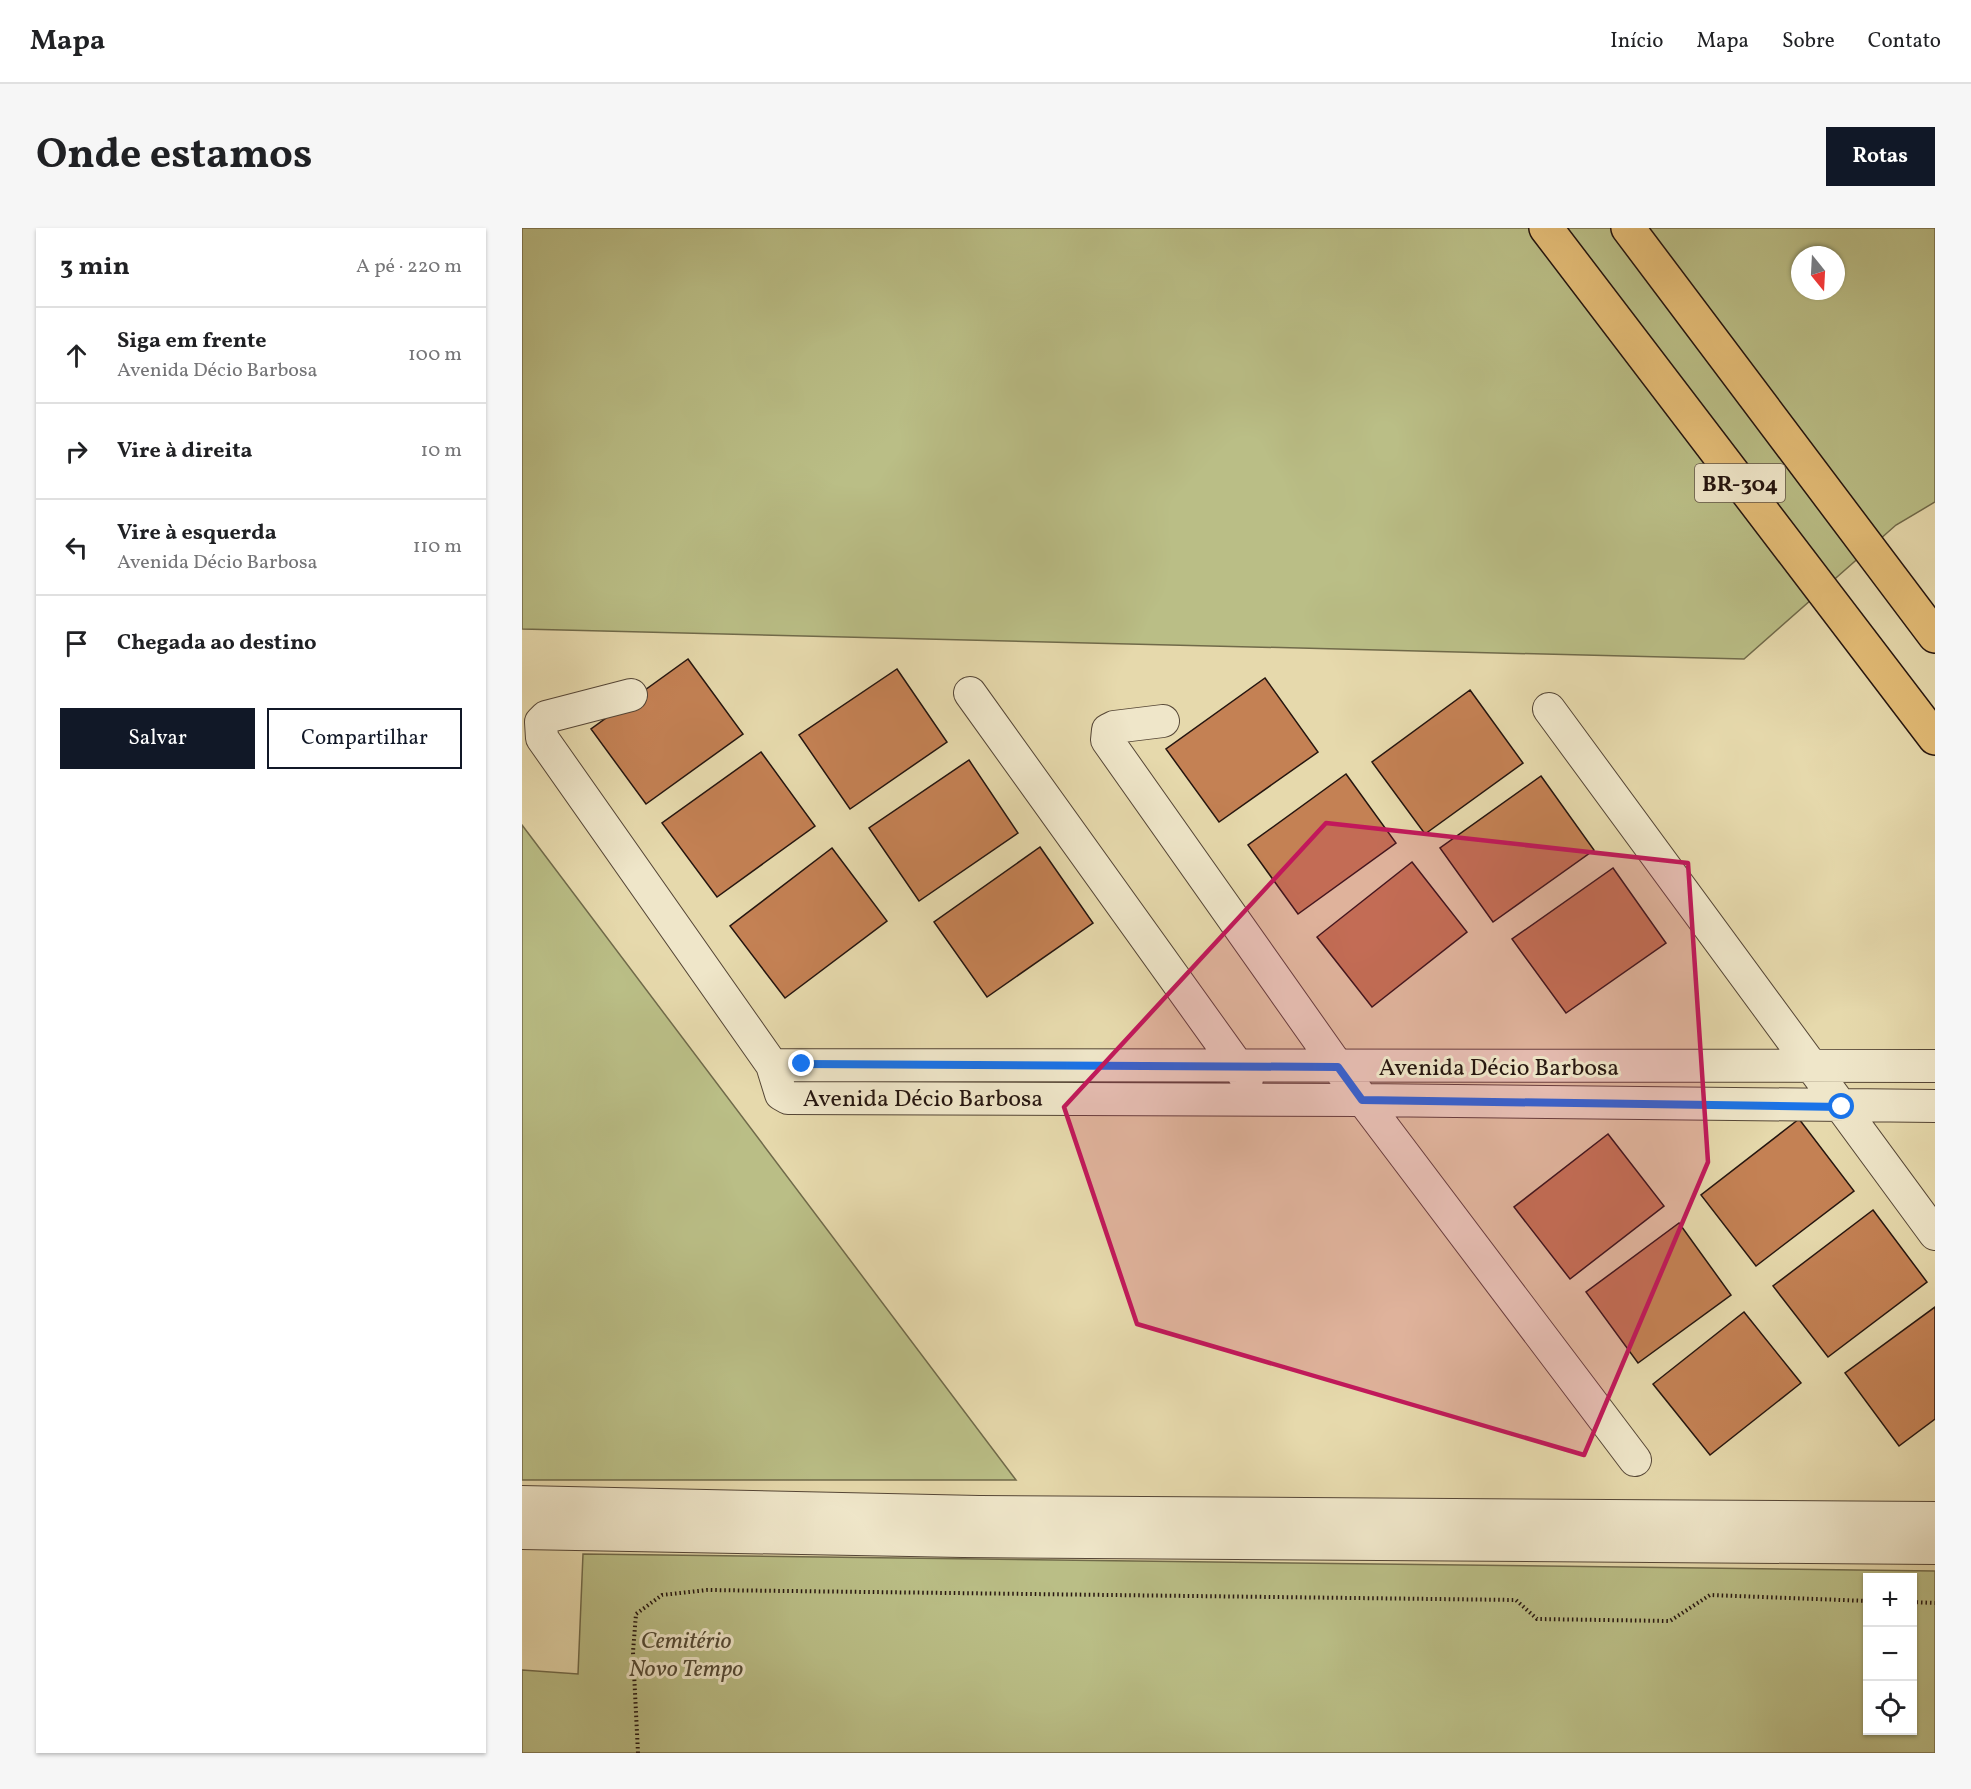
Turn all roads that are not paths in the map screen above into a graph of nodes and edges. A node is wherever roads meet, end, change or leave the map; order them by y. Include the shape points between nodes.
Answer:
1 (1546, 228) edge
2 (1628, 228) edge
3 (1935, 636) edge
4 (970, 693) dead end
5 (631, 695) dead end
6 (1550, 709) dead end
7 (1163, 721) dead end
8 (1935, 738) edge
9 (772, 1065) junction
10 (1238, 1065) junction
11 (1935, 1066) edge
12 (1338, 1067) junction
13 (1814, 1068) junction
14 (1261, 1099) junction
15 (1362, 1100) junction
16 (1935, 1106) edge
17 (1842, 1107) junction
18 (1935, 1234) edge
19 (1635, 1460) dead end
20 (522, 1502) edge
21 (556, 1518) junction
22 (1935, 1518) edge
23 (1450, 1529) junction
24 (522, 1533) edge
25 (1935, 1548) edge

1 - 8 highway, BR-304
2 - 3 highway, BR-304
4 - 10 street
5 - 9 street via 546,717 541,722 542,738
6 - 13 street
7 - 12 street via 1114,727 1108,730 1107,740
9 - 10 street, Avenida Décio Barbosa
9 - 14 street, Avenida Décio Barbosa via 781,1094 788,1098
10 - 12 street, Avenida Décio Barbosa
10 - 14 street
11 - 13 street, Avenida Décio Barbosa
12 - 13 street, Avenida Décio Barbosa
12 - 15 street
13 - 17 street
14 - 15 street, Avenida Décio Barbosa
15 - 17 street, Avenida Décio Barbosa
15 - 19 street
16 - 17 street, Avenida Décio Barbosa
17 - 18 street
20 - 21 street
21 - 23 street via 980,1512
21 - 24 street
22 - 23 street
23 - 25 street

